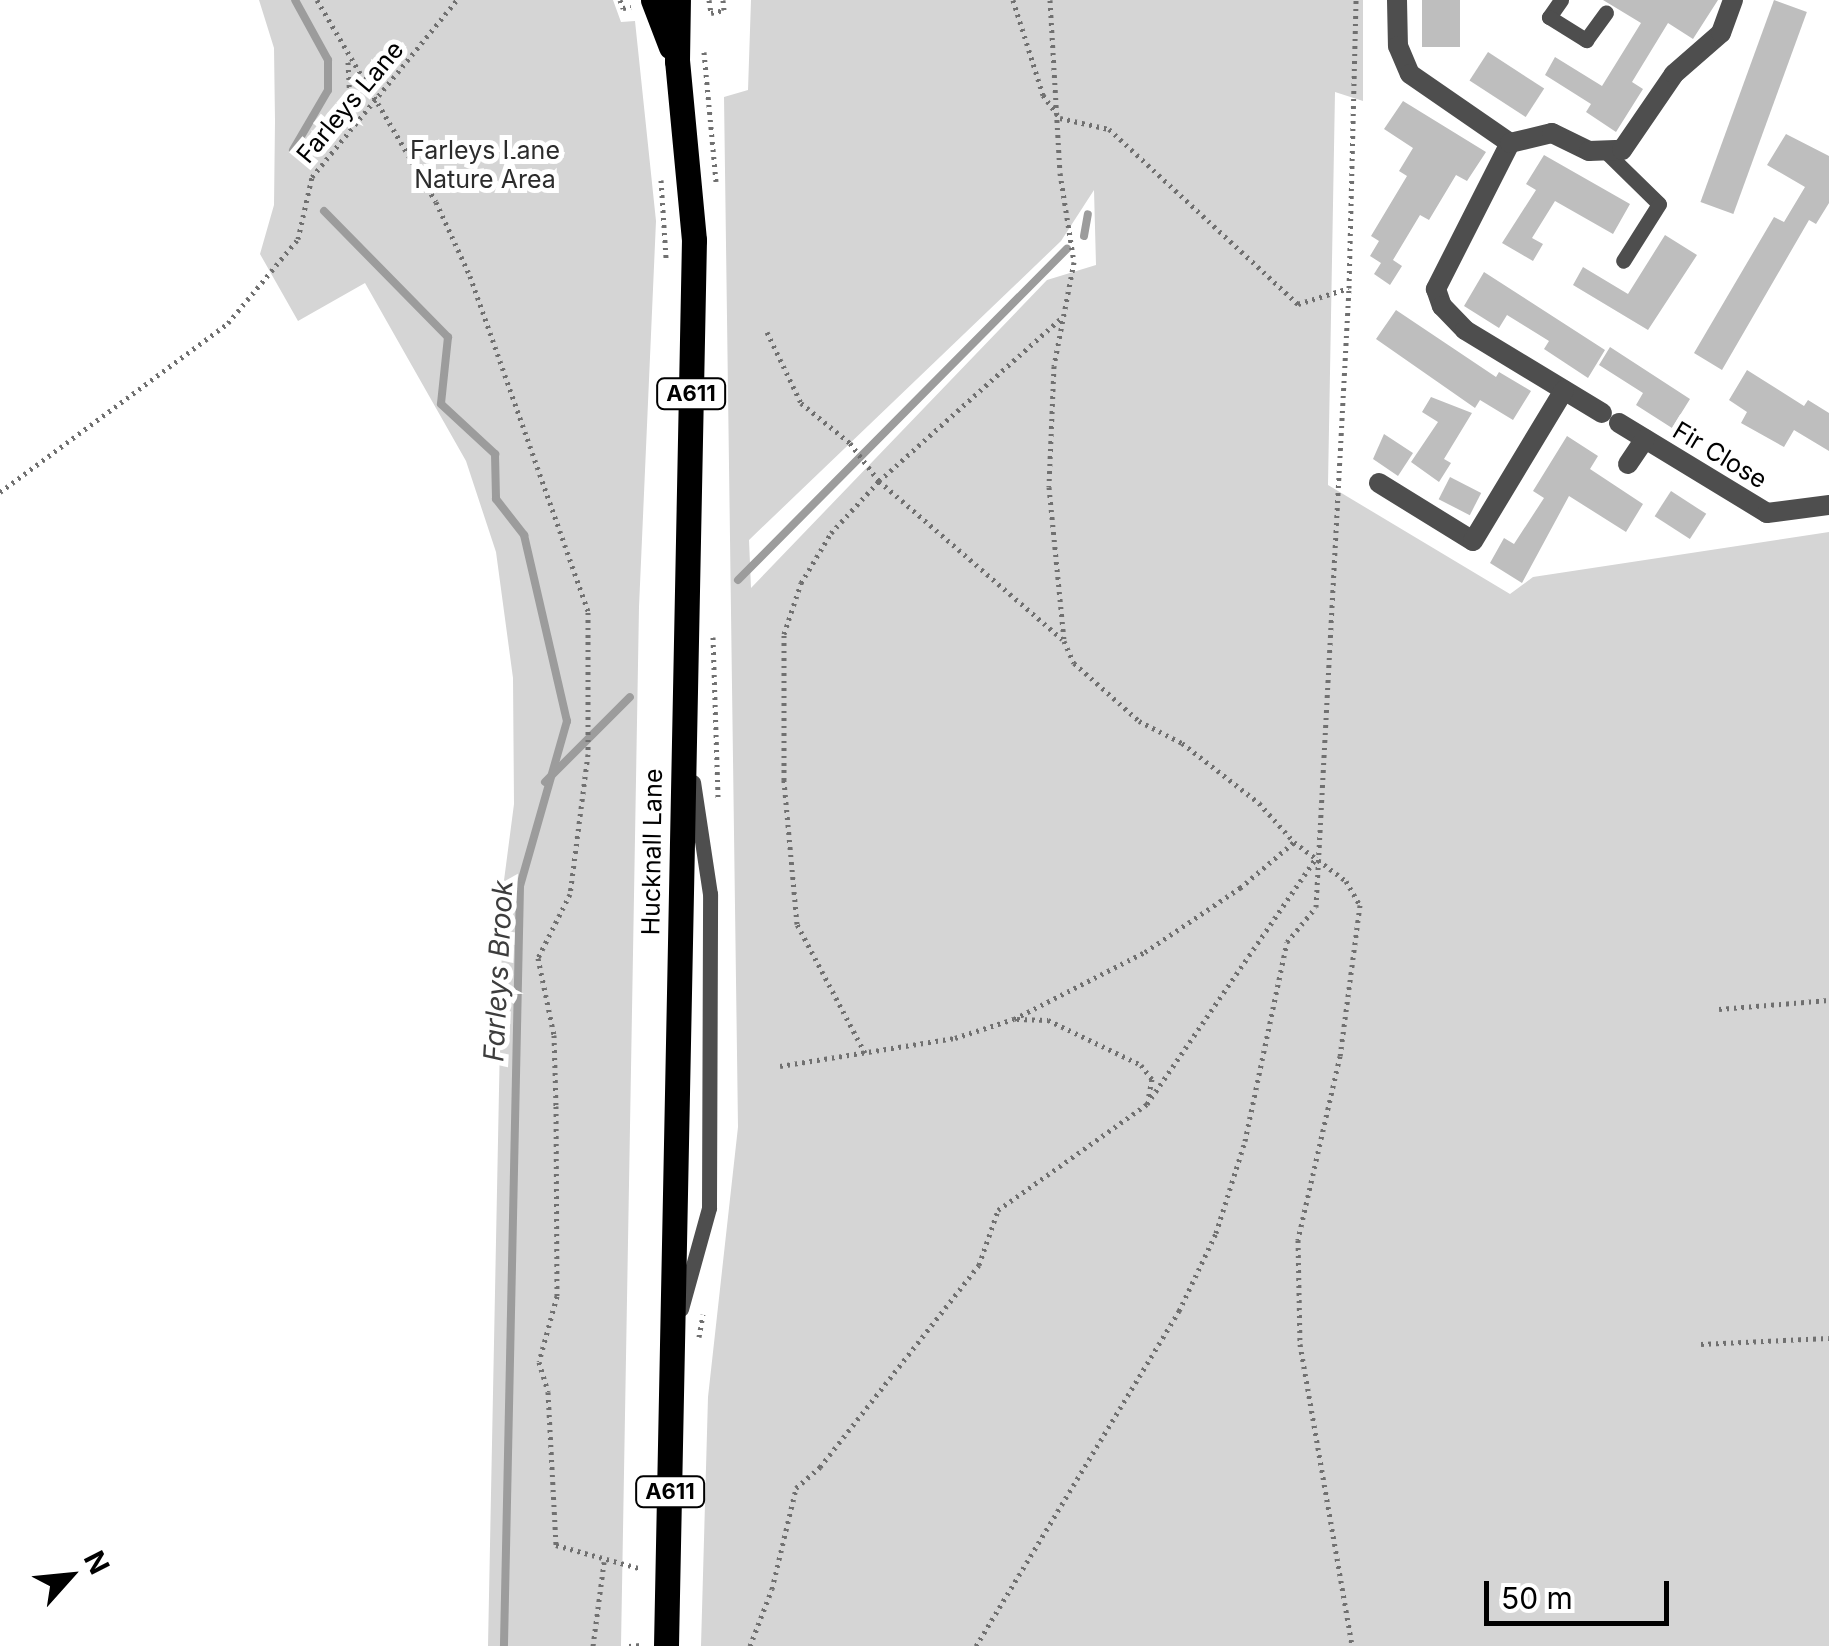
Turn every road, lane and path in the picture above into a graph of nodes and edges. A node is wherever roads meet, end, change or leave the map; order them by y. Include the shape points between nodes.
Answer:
1 (317, 0) edge
2 (458, 0) edge
3 (620, 0) edge
4 (653, 0) edge
5 (678, 0) edge
6 (709, 0) edge
7 (723, 0) edge
8 (1013, 0) edge
9 (1050, 0) edge
10 (1356, 0) edge
11 (1397, 0) edge
12 (1561, 0) edge
13 (1733, 0) edge
14 (623, 8) dead end
15 (1606, 12) dead end
16 (348, 60) junction
17 (677, 61) junction
18 (379, 102) junction
19 (1060, 118) junction
20 (351, 124) junction
21 (1510, 143) junction
22 (1608, 154) junction
23 (660, 163) dead end
24 (1622, 261) dead end
25 (668, 275) dead end
26 (1349, 288) junction
27 (1062, 317) junction
28 (767, 332) dead end
29 (1564, 390) junction
30 (1645, 438) junction
31 (1628, 464) dead end
32 (879, 481) junction
33 (1378, 483) dead end
34 (0, 492) edge
35 (1829, 506) edge
36 (1064, 641) junction
37 (1294, 842) junction
38 (1317, 856) junction
39 (1829, 1000) edge
40 (1719, 1008) dead end
41 (1014, 1019) junction
42 (865, 1052) junction
43 (780, 1066) dead end
44 (1147, 1104) junction
45 (1829, 1338) edge
46 (1701, 1344) dead end
47 (642, 1551) dead end
48 (604, 1562) junction
49 (642, 1569) junction
50 (642, 1588) dead end
51 (641, 1626) dead end
52 (593, 1646) edge
53 (630, 1646) edge
54 (641, 1646) edge
55 (666, 1646) edge
56 (750, 1646) edge
57 (976, 1646) edge
58 (1352, 1646) edge

1 - 16 path
2 - 18 path, Farleys Lane
3 - 14 path
4 - 17 main road, Hucknall Lane / A611
5 - 17 main road, Hucknall Lane / A611
6 - 7 path via 711,13 724,10
8 - 19 path via 1043,94
9 - 19 path
10 - 26 path
11 - 21 street via 1398,46 1410,74
12 - 15 lane via 1549,16 1586,40
13 - 22 street via 1721,33 1674,74 1634,140
16 - 18 path
16 - 20 path
17 - 55 main road, Hucknall Lane / A611 via 694,240
18 - 20 path, Farleys Lane
18 - 48 path via 470,276 588,612 588,754 570,894 538,958 554,1035 556,1106 556,1296 540,1362 548,1392 556,1545
19 - 26 path via 1108,128 1298,304
19 - 27 path via 1060,174 1074,262
20 - 34 path, Farleys Lane via 312,176 298,239 228,323
21 - 22 street via 1552,134
21 - 29 street, Fir Close via 1436,289 1442,306 1466,330
22 - 24 lane via 1659,204
23 - 25 path
26 - 38 path
27 - 32 path
27 - 36 path via 1049,487
28 - 32 path via 801,403 850,443
29 - 30 street, Fir Close
29 - 33 street via 1473,541
30 - 31 street, Fir Close
30 - 35 street, Fir Close via 1767,513
32 - 36 path
32 - 42 path via 831,533 802,583 784,634 784,780 797,924
36 - 37 path via 1074,663 1139,722 1182,743 1258,803
37 - 38 path
37 - 41 path via 1145,952
38 - 44 path
38 - 57 path via 1316,906 1287,942 1245,1141 1216,1233 1179,1311
38 - 58 path via 1346,881 1360,905 1340,1056 1298,1240 1300,1344
39 - 40 path
41 - 42 path via 954,1038
41 - 44 path via 1048,1020 1141,1065 1152,1078
42 - 43 path
44 - 56 path via 998,1210 979,1265 820,1468 796,1488 772,1589
45 - 46 path
47 - 49 path
48 - 49 path
48 - 52 path
49 - 50 path
51 - 54 path
53 - 54 path

